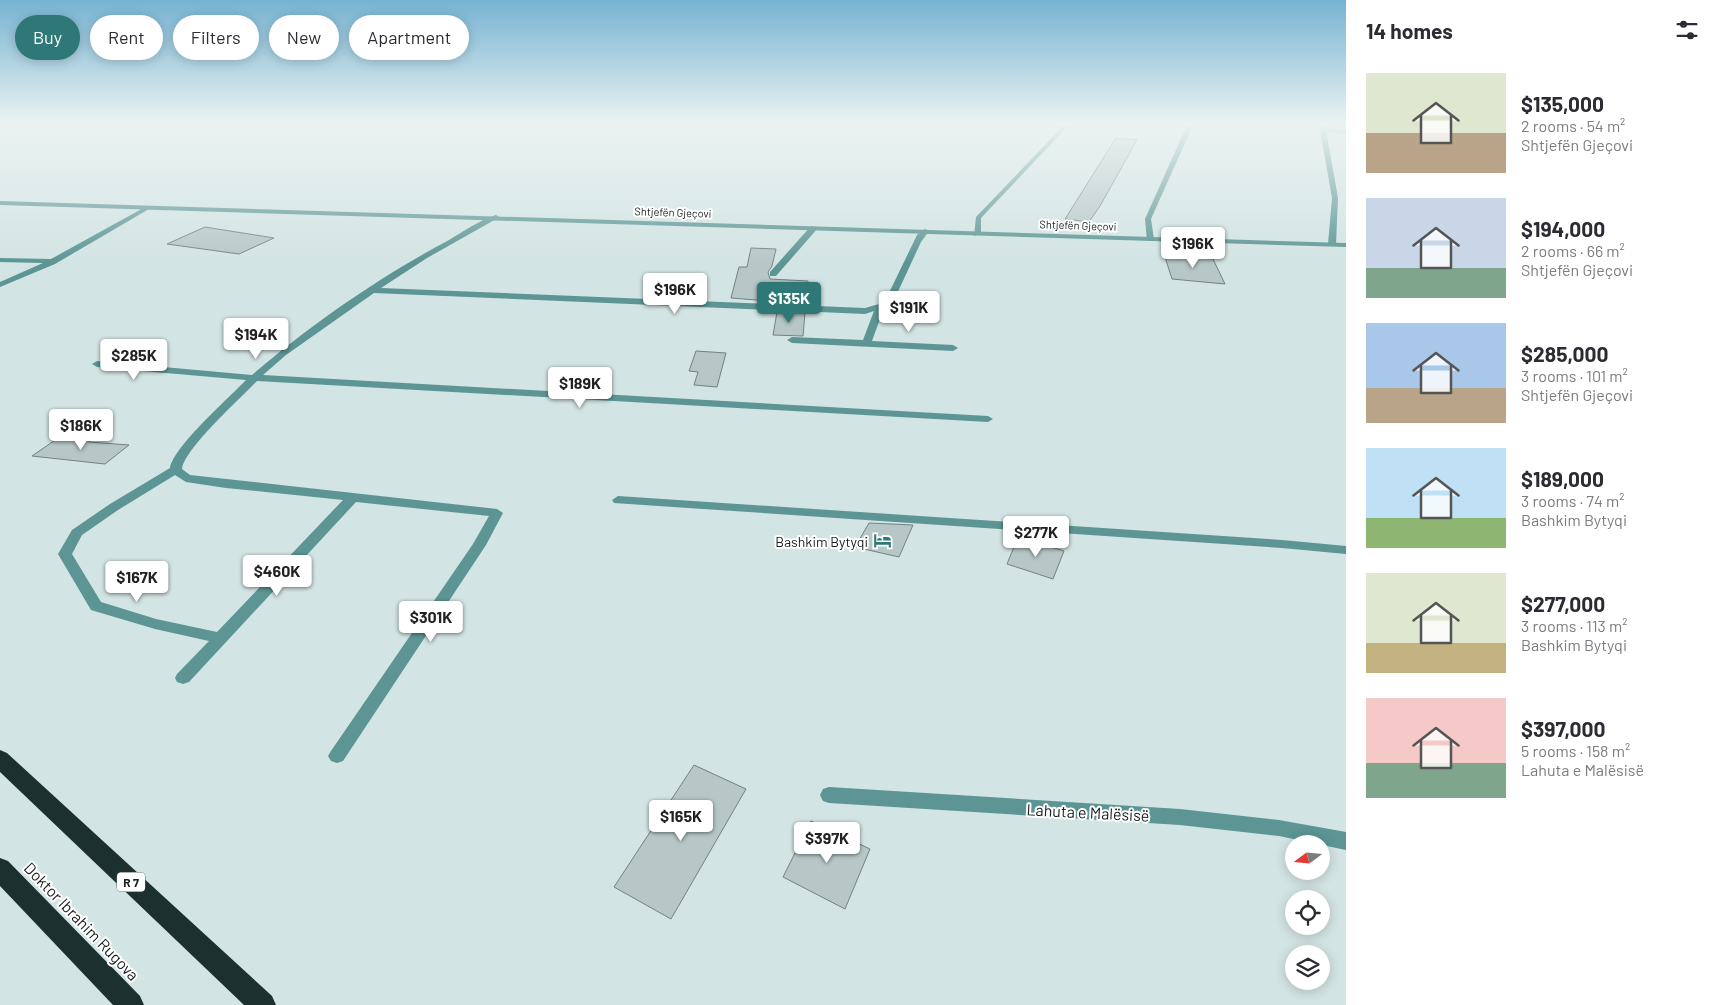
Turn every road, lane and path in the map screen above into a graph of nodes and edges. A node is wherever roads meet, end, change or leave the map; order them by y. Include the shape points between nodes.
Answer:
1 (1024, 170) edge
2 (1170, 170) edge
3 (1330, 170) edge
4 (0, 203) edge
5 (147, 208) junction
6 (496, 217) junction
7 (814, 228) junction
8 (925, 231) junction
9 (977, 234) junction
10 (1150, 239) junction
11 (1332, 244) junction
12 (1346, 245) edge
13 (0, 260) edge
14 (52, 262) junction
15 (773, 274) dead end
16 (0, 275) edge
17 (0, 285) edge
18 (372, 290) junction
19 (880, 308) junction
20 (792, 340) dead end
21 (866, 343) junction
22 (953, 348) dead end
23 (97, 364) dead end
24 (254, 378) junction
25 (988, 418) dead end
26 (176, 470) junction
27 (352, 498) junction
28 (618, 500) dead end
29 (1346, 550) edge
30 (219, 638) junction
31 (183, 678) dead end
32 (336, 756) dead end
33 (0, 759) edge
34 (829, 795) dead end
35 (1346, 841) edge
36 (0, 869) edge
37 (131, 1005) edge
38 (263, 1005) edge

1 - 9 street via 978,218
2 - 10 street via 1148,219
3 - 11 street via 1335,198
4 - 5 street, Shtjefën Gjeçovi
5 - 6 street, Shtjefën Gjeçovi
5 - 14 street
6 - 7 street, Shtjefën Gjeçovi
6 - 18 street via 424,256
7 - 8 street, Shtjefën Gjeçovi
7 - 15 street
8 - 9 street, Shtjefën Gjeçovi
8 - 19 street via 920,235 895,293
9 - 10 street, Shtjefën Gjeçovi
10 - 11 street, Shtjefën Gjeçovi
11 - 12 street, Shtjefën Gjeçovi
13 - 14 street
14 - 16 street
14 - 17 street
18 - 19 street via 842,311
18 - 24 street via 283,353
19 - 21 street
20 - 21 street
21 - 22 street
23 - 24 street
24 - 25 street
24 - 26 street via 189,445
26 - 27 street via 186,478
26 - 30 street via 77,533 65,554 96,606 154,624
27 - 30 street
27 - 32 street via 497,513 479,545
28 - 29 street
30 - 31 street
33 - 38 highway, R 7
34 - 35 street, Lahuta e Malësisë via 1180,817 1279,828
36 - 37 highway, Doktor Ibrahim Rugova

